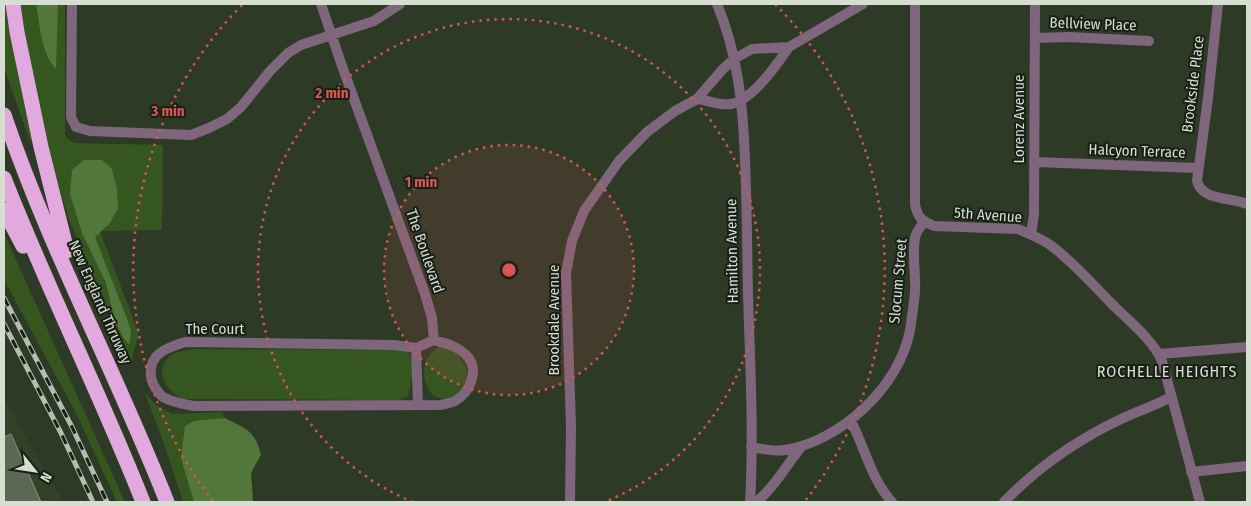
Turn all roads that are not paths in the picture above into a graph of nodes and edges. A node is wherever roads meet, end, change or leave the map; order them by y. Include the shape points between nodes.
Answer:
1 (13, 4) edge
2 (72, 4) edge
3 (321, 4) edge
4 (400, 4) edge
5 (717, 4) edge
6 (863, 4) edge
7 (915, 4) edge
8 (1035, 4) edge
9 (1218, 4) edge
10 (333, 36) junction
11 (1036, 38) junction
12 (1149, 41) dead end
13 (789, 47) junction
14 (734, 59) junction
15 (696, 99) junction
16 (742, 100) junction
17 (4, 115) edge
18 (1034, 162) junction
19 (1197, 168) junction
20 (4, 178) edge
21 (1247, 204) edge
22 (4, 210) edge
23 (924, 222) junction
24 (1031, 234) junction
25 (54, 297) junction
26 (79, 299) junction
27 (434, 340) junction
28 (1247, 347) edge
29 (416, 348) junction
30 (1159, 354) junction
31 (1171, 397) junction
32 (418, 405) junction
33 (851, 421) junction
34 (802, 446) junction
35 (751, 447) junction
36 (1247, 466) edge
37 (1191, 472) junction
38 (143, 502) edge
39 (167, 502) edge
40 (570, 502) edge
41 (750, 502) edge
42 (756, 502) edge
43 (892, 502) edge
44 (1004, 502) edge
45 (1200, 502) edge

1 - 26 highway via 44,162
2 - 10 street via 71,117 80,129 191,135 227,119 288,54 301,46
3 - 10 street, The Boulevard
4 - 10 street via 374,21
5 - 14 street, Hamilton Avenue
6 - 13 street, Brookdale Avenue
7 - 23 street via 915,204 916,214
8 - 11 street, Lorenz Avenue
9 - 19 street, Brookside Place
10 - 27 street, The Boulevard via 425,294
11 - 12 street, Bellview Place
11 - 18 street, Lorenz Avenue
13 - 14 street, Brookdale Avenue via 752,49
13 - 16 street, Brookdale Avenue
14 - 15 street, Brookdale Avenue
14 - 16 street, Hamilton Avenue
15 - 16 street via 721,104
15 - 40 street, Brookdale Avenue via 647,132 619,161 584,211 572,240 566,273 572,426
16 - 35 street, Hamilton Avenue
17 - 26 highway, New England Thruway
18 - 19 street, Halcyon Terrace
18 - 24 street, Lorenz Avenue
19 - 21 street, Halcyon Terrace via 1198,187 1202,191
20 - 25 highway
22 - 25 highway
23 - 24 street, 5th Avenue via 934,226 1018,230
23 - 33 street, Slocum Street via 915,239 915,293 907,344 880,390
24 - 30 street, 5th Avenue via 1051,245 1073,265
25 - 38 highway
26 - 39 highway, New England Thruway
27 - 29 street
27 - 32 street, The Court via 450,344 467,356 474,378 467,391 455,401
28 - 30 street
29 - 32 street
29 - 32 street, The Court via 185,342 159,353 150,368 152,381 163,397 194,406
30 - 31 street, 5th Avenue
31 - 37 street, 5th Avenue
31 - 44 street via 1062,451
33 - 34 street, Slocum Street
33 - 43 street via 873,475
34 - 35 street, Slocum Street via 779,450
34 - 42 street, Slocum Street
35 - 41 street, Hamilton Avenue
36 - 37 street
37 - 45 street, 5th Avenue

